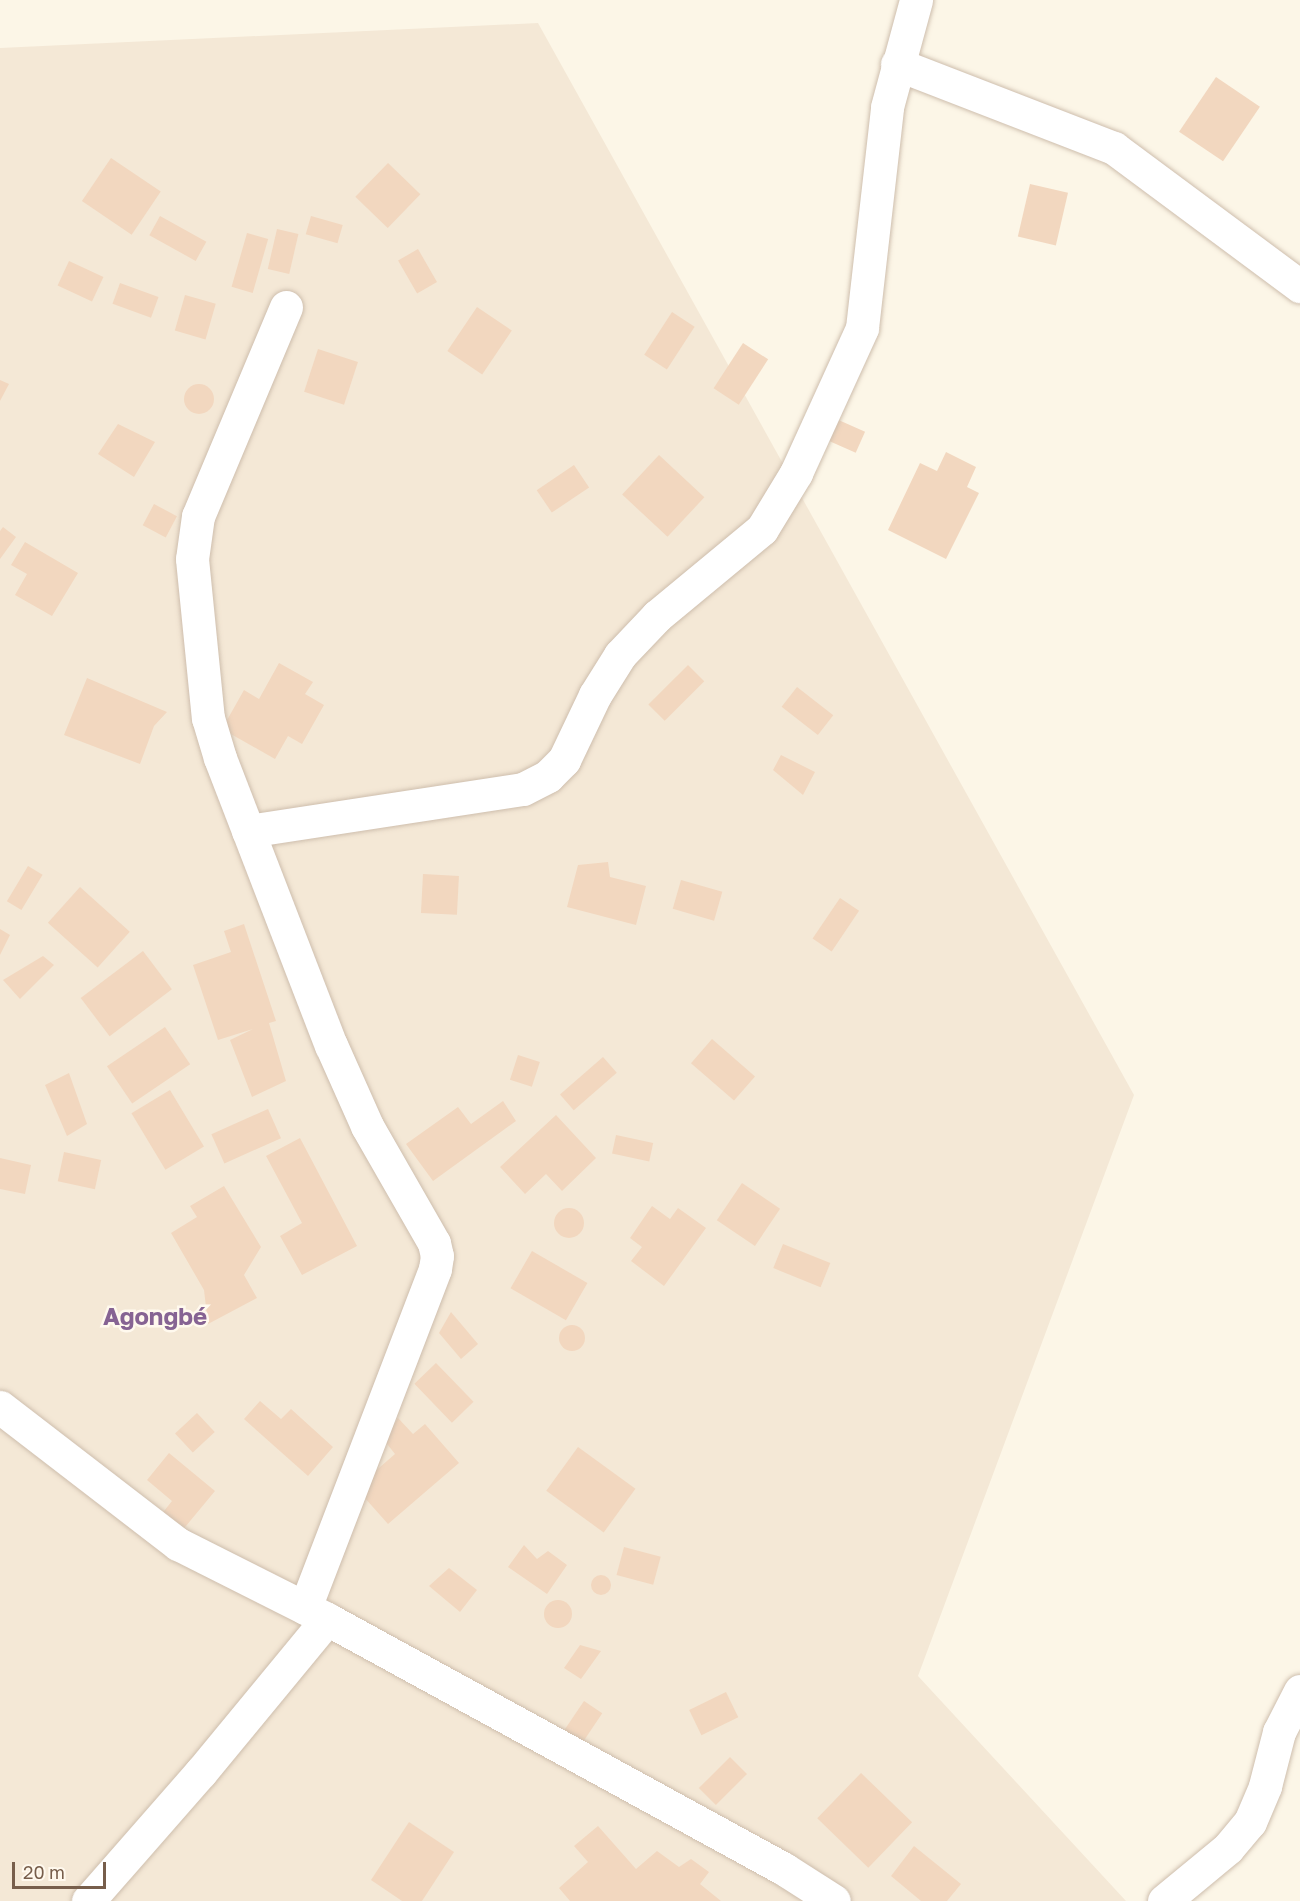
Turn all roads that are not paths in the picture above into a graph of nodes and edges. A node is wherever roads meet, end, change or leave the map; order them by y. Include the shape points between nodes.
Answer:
1 (916, 0) edge
2 (897, 64) junction
3 (1300, 286) edge
4 (286, 308) dead end
5 (248, 831) junction
6 (0, 1407) edge
7 (316, 1613) junction
8 (1300, 1691) edge
9 (88, 1901) edge
10 (834, 1901) edge
11 (1164, 1901) edge

1 - 2 street
2 - 3 street via 1114,148
2 - 5 street via 887,107 862,328 796,473 762,529 657,616 620,655 595,695 564,760 548,776 524,789
4 - 5 street via 198,516 192,559 208,718
5 - 7 street via 362,1116 434,1243 437,1256
6 - 7 street via 178,1544
7 - 9 street via 201,1772
7 - 10 street via 784,1869
8 - 11 street via 1279,1732 1250,1822 1228,1848

